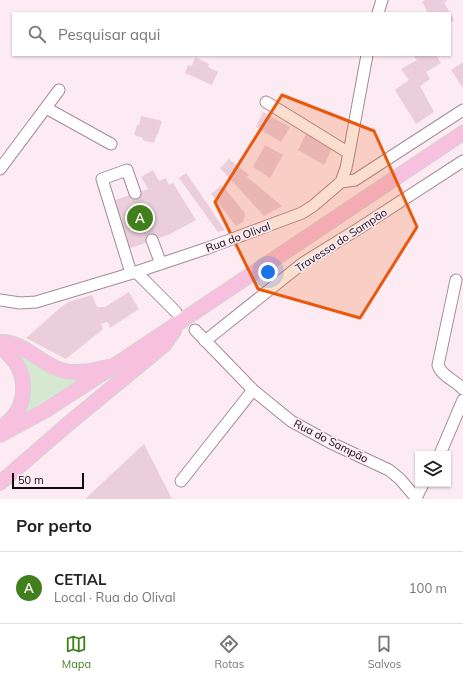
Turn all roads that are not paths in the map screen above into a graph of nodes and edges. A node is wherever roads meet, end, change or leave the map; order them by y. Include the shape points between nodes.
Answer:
1 (382, 0) edge
2 (378, 12) edge
3 (367, 56) edge
4 (60, 90) dead end
5 (266, 102) dead end
6 (46, 108) junction
7 (463, 110) edge
8 (463, 133) edge
9 (111, 144) dead end
10 (349, 153) junction
11 (463, 161) edge
12 (0, 169) edge
13 (341, 182) junction
14 (135, 194) tunnel mouth
15 (152, 240) tunnel mouth
16 (161, 264) junction
17 (134, 272) junction
18 (456, 280) dead end
19 (0, 300) edge
20 (178, 317) junction
21 (195, 330) dead end
22 (206, 341) junction
23 (0, 342) edge
24 (0, 346) edge
25 (114, 366) junction
26 (463, 389) edge
27 (254, 390) junction
28 (463, 400) edge
29 (0, 429) edge
30 (0, 435) edge
31 (441, 451) edge
32 (181, 482) dead end
33 (0, 483) edge
34 (422, 487) edge
35 (416, 498) edge

1 - 2 street
3 - 10 street
4 - 6 street
5 - 10 street
6 - 9 street
6 - 12 street
7 - 13 street via 355,180
8 - 20 main road
10 - 13 street
11 - 22 street, Travessa do Sampão via 303,263
13 - 16 street, Rua do Olival via 302,213
14 - 17 street via 127,170 102,179
15 - 16 street
16 - 17 street, Rua do Olival
17 - 19 street, Rua do Olival via 36,302
17 - 20 street
18 - 26 street via 438,365 442,372
20 - 25 main road
20 - 33 main road via 164,345
21 - 22 street, Rua do Sampão
22 - 27 street, Rua do Sampão
23 - 25 main road via 14,343 55,368 65,371 77,372
24 - 29 main road via 18,366 23,385 18,410
25 - 30 main road via 46,410
27 - 32 street
27 - 35 street, Rua do Sampão via 291,421 389,470
28 - 31 street
34 - 35 street

